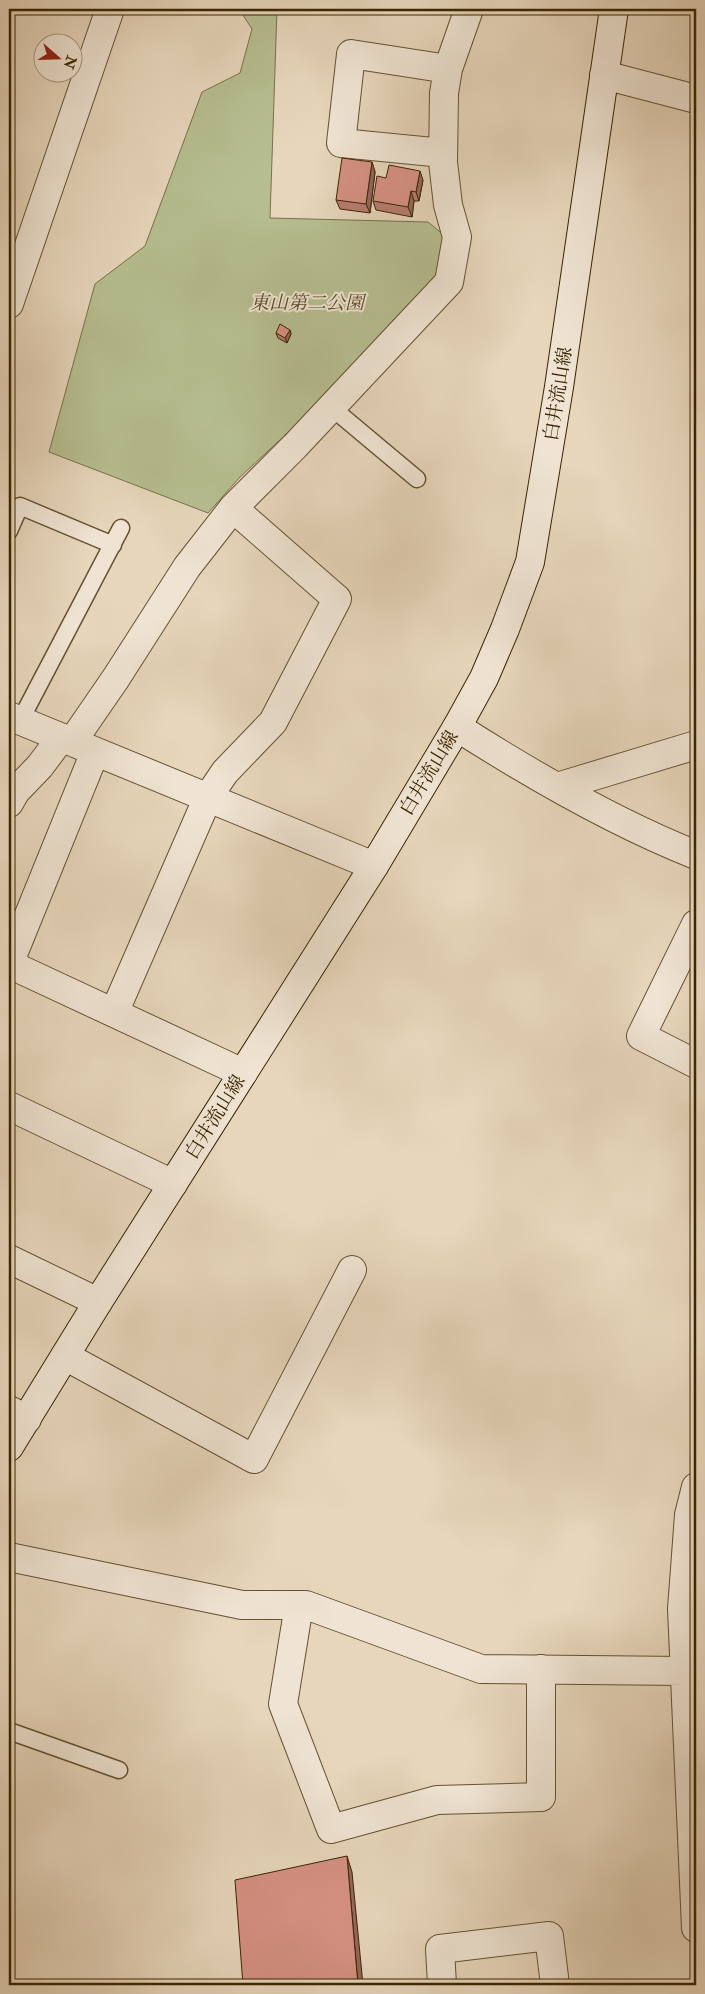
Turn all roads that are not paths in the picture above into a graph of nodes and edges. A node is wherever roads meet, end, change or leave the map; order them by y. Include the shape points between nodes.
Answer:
1 (110, 9) edge
2 (469, 9) edge
3 (614, 9) edge
4 (448, 69) junction
5 (604, 75) junction
6 (696, 100) edge
7 (443, 152) junction
8 (9, 304) edge
9 (330, 407) junction
10 (418, 479) dead end
11 (233, 508) junction
12 (122, 528) dead end
13 (9, 531) edge
14 (113, 545) junction
15 (14, 719) edge
16 (457, 727) junction
17 (76, 744) junction
18 (696, 745) edge
19 (557, 787) junction
20 (208, 797) junction
21 (9, 803) edge
22 (696, 855) edge
23 (374, 866) junction
24 (696, 924) edge
25 (9, 964) edge
26 (114, 1013) junction
27 (696, 1064) edge
28 (243, 1073) junction
29 (9, 1106) edge
30 (173, 1184) junction
31 (9, 1259) edge
32 (352, 1270) dead end
33 (98, 1302) junction
34 (65, 1356) junction
35 (18, 1414) edge
36 (9, 1447) edge
37 (696, 1487) edge
38 (9, 1557) edge
39 (298, 1605) junction
40 (541, 1669) junction
41 (685, 1671) junction
42 (9, 1731) edge
43 (119, 1770) dead end
44 (696, 1928) edge
45 (442, 1985) edge
46 (555, 1985) edge

1 - 8 street
2 - 4 street
3 - 5 street, 白井流山線
4 - 7 street via 444,93
4 - 7 street via 351,54 341,143
5 - 6 street
5 - 16 street, 白井流山線 via 560,387 530,562 484,678
7 - 9 street via 448,205 457,237 449,282
9 - 10 lane
9 - 11 street
11 - 17 street via 187,566
11 - 20 street via 337,599 273,722 225,772
12 - 14 lane
13 - 14 lane via 20,506
14 - 15 lane
15 - 17 street
16 - 19 street
16 - 23 street, 白井流山線
17 - 20 street
17 - 21 street via 40,766
17 - 25 street
18 - 19 street
19 - 22 street
20 - 23 street
20 - 26 street
23 - 28 street, 白井流山線
24 - 27 street via 641,1036
25 - 26 street
26 - 28 street
28 - 30 street, 白井流山線
29 - 30 street
30 - 33 street, 白井流山線
31 - 33 street
32 - 34 street via 254,1459
33 - 34 street, 白井流山線
34 - 35 street, 白井流山線
35 - 36 street, 白井流山線
37 - 41 street via 689,1515 682,1609
38 - 39 street via 242,1605
39 - 40 street via 306,1605 481,1669
39 - 40 street via 283,1704 332,1829 437,1800 541,1797
40 - 41 street
41 - 44 street
42 - 43 lane
45 - 46 street via 440,1949 549,1936

